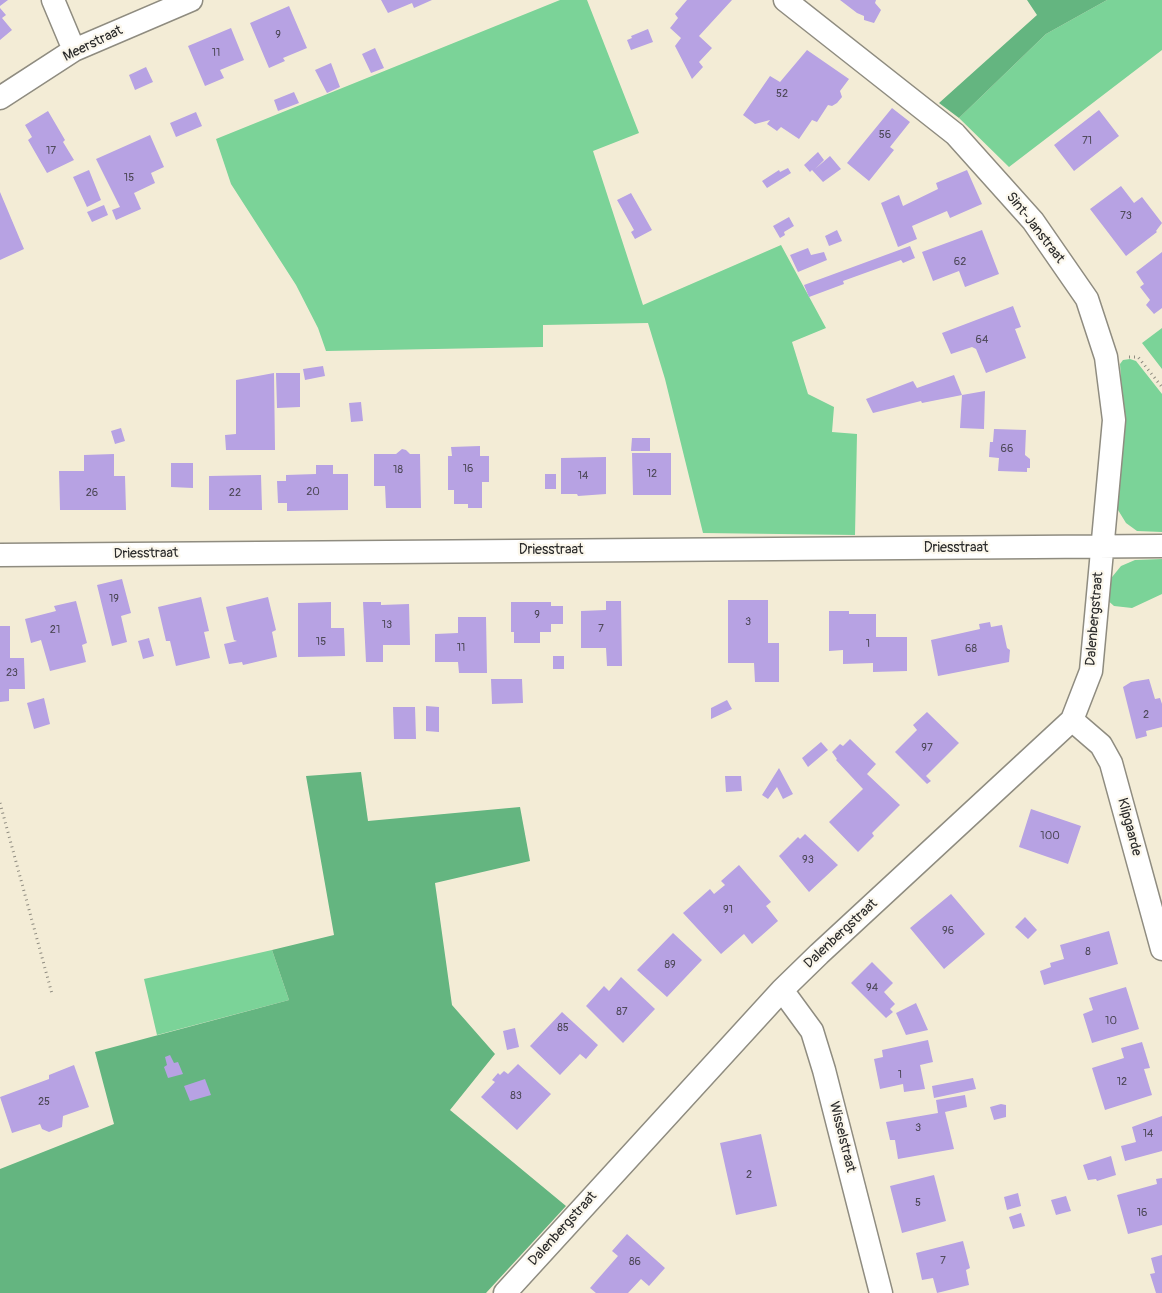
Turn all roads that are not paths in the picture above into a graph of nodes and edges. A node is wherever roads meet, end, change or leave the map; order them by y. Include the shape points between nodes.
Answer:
1 (53, 0) edge
2 (191, 0) edge
3 (785, 0) edge
4 (74, 50) junction
5 (0, 98) edge
6 (1162, 546) edge
7 (1101, 547) junction
8 (0, 556) edge
9 (1072, 720) junction
10 (1162, 949) edge
11 (782, 990) junction
12 (505, 1293) edge
13 (881, 1293) edge

1 - 4 street
2 - 4 street, Meerstraat
3 - 7 street, Sint-Janstraat via 955,134 1033,221 1087,299 1106,357 1114,420
4 - 5 street, Meerstraat
6 - 7 street, Driesstraat
7 - 8 street, Driesstraat
7 - 9 street, Dalenbergstraat via 1091,671
9 - 10 street, Klipgaarde via 1101,745 1111,763
9 - 11 street, Dalenbergstraat
11 - 12 street, Dalenbergstraat
11 - 13 street, Wisselstraat via 812,1031

